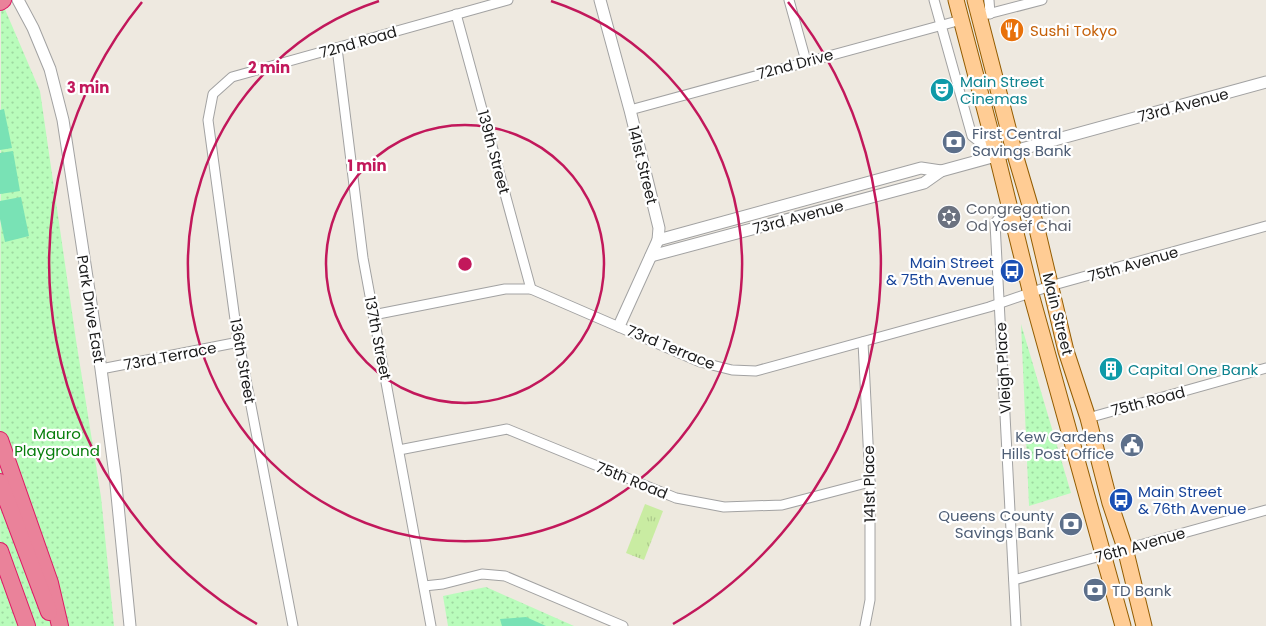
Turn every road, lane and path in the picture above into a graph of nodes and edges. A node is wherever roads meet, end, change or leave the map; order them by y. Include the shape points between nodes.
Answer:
1 (3, 0) edge
2 (18, 0) edge
3 (508, 0) edge
4 (600, 0) edge
5 (789, 0) edge
6 (934, 0) edge
7 (956, 0) edge
8 (975, 0) edge
9 (989, 0) edge
10 (1042, 0) edge
11 (0, 2) edge
12 (456, 14) junction
13 (985, 15) junction
14 (961, 20) junction
15 (941, 26) junction
16 (337, 48) junction
17 (806, 61) junction
18 (1266, 82) edge
19 (213, 94) joint
20 (630, 110) junction
21 (1014, 151) junction
22 (997, 156) junction
23 (941, 171) junction
24 (1010, 205) junction
25 (1266, 226) edge
26 (658, 240) junction
27 (651, 256) junction
28 (1050, 286) junction
29 (531, 289) junction
30 (1031, 294) junction
31 (1000, 304) junction
32 (373, 315) junction
33 (619, 326) junction
34 (239, 342) junction
35 (863, 342) junction
36 (1266, 368) edge
37 (101, 369) junction
38 (1088, 418) junction
39 (0, 440) edge
40 (399, 450) junction
41 (0, 482) edge
42 (870, 482) junction
43 (1266, 510) edge
44 (1125, 548) junction
45 (0, 551) edge
46 (1104, 555) junction
47 (1014, 580) junction
48 (424, 586) junction
49 (27, 626) edge
50 (54, 626) edge
51 (60, 626) edge
52 (130, 626) edge
53 (292, 626) edge
54 (431, 626) edge
55 (623, 626) edge
56 (865, 626) edge
57 (1016, 626) edge
58 (1124, 626) edge
59 (1144, 626) edge

1 - 11 highway
2 - 37 street, Park Drive East via 50,69 63,120
3 - 12 street, 72nd Road
4 - 20 street, 141st Street
5 - 17 street
6 - 15 street
7 - 14 main road, Main Street
8 - 13 main road, Main Street
9 - 13 street
10 - 13 street
12 - 16 street, 72nd Road
12 - 29 street, 139th Street
13 - 21 main road, Main Street
14 - 15 street, 72nd Drive
14 - 22 main road, Main Street
15 - 17 street, 72nd Drive
15 - 22 street via 972,136
16 - 19 street, 72nd Road via 232,77
16 - 32 street, 137th Street
17 - 20 street, 72nd Drive
18 - 21 street, 73rd Avenue
19 - 34 street, 136th Street via 208,120
20 - 26 street, 141st Street via 659,228
21 - 22 street, 73rd Avenue
21 - 28 main road, Main Street
22 - 23 street, 73rd Avenue
22 - 24 main road, Main Street
23 - 26 street, 73rd Avenue via 920,168
23 - 27 street, 73rd Avenue via 924,183
24 - 30 main road, Main Street
24 - 31 street, Vleigh Place via 995,223
25 - 28 street, 75th Avenue
26 - 27 street, 141st Street
27 - 33 street, 141st Street
28 - 30 street, 75th Avenue
28 - 38 main road, Main Street
29 - 32 street, 73rd Terrace via 505,289
29 - 33 street, 73rd Terrace
30 - 31 street, 75th Avenue
30 - 46 main road, Main Street
31 - 35 street, 73rd Terrace
31 - 47 street, Vleigh Place
32 - 40 street, 137th Street
33 - 35 street, 73rd Terrace via 700,362 732,370 756,371
34 - 37 street, 73rd Terrace
34 - 53 street, 136th Street
35 - 42 street, 141st Place
36 - 38 street, 75th Road
37 - 52 street, Park Drive East
38 - 44 main road, Main Street
39 - 51 highway via 50,583
40 - 42 street, 75th Road via 507,430 676,498 724,507 782,505
40 - 48 street, 137th Street
41 - 50 highway
42 - 56 street, 141st Place via 870,600
43 - 44 street, 76th Avenue
44 - 46 street, 76th Avenue
44 - 59 main road, Main Street
45 - 49 highway
46 - 47 street, 76th Avenue
46 - 58 main road, Main Street
47 - 57 street, Vleigh Place
48 - 54 street, 137th Street
48 - 55 street via 482,574 505,576

